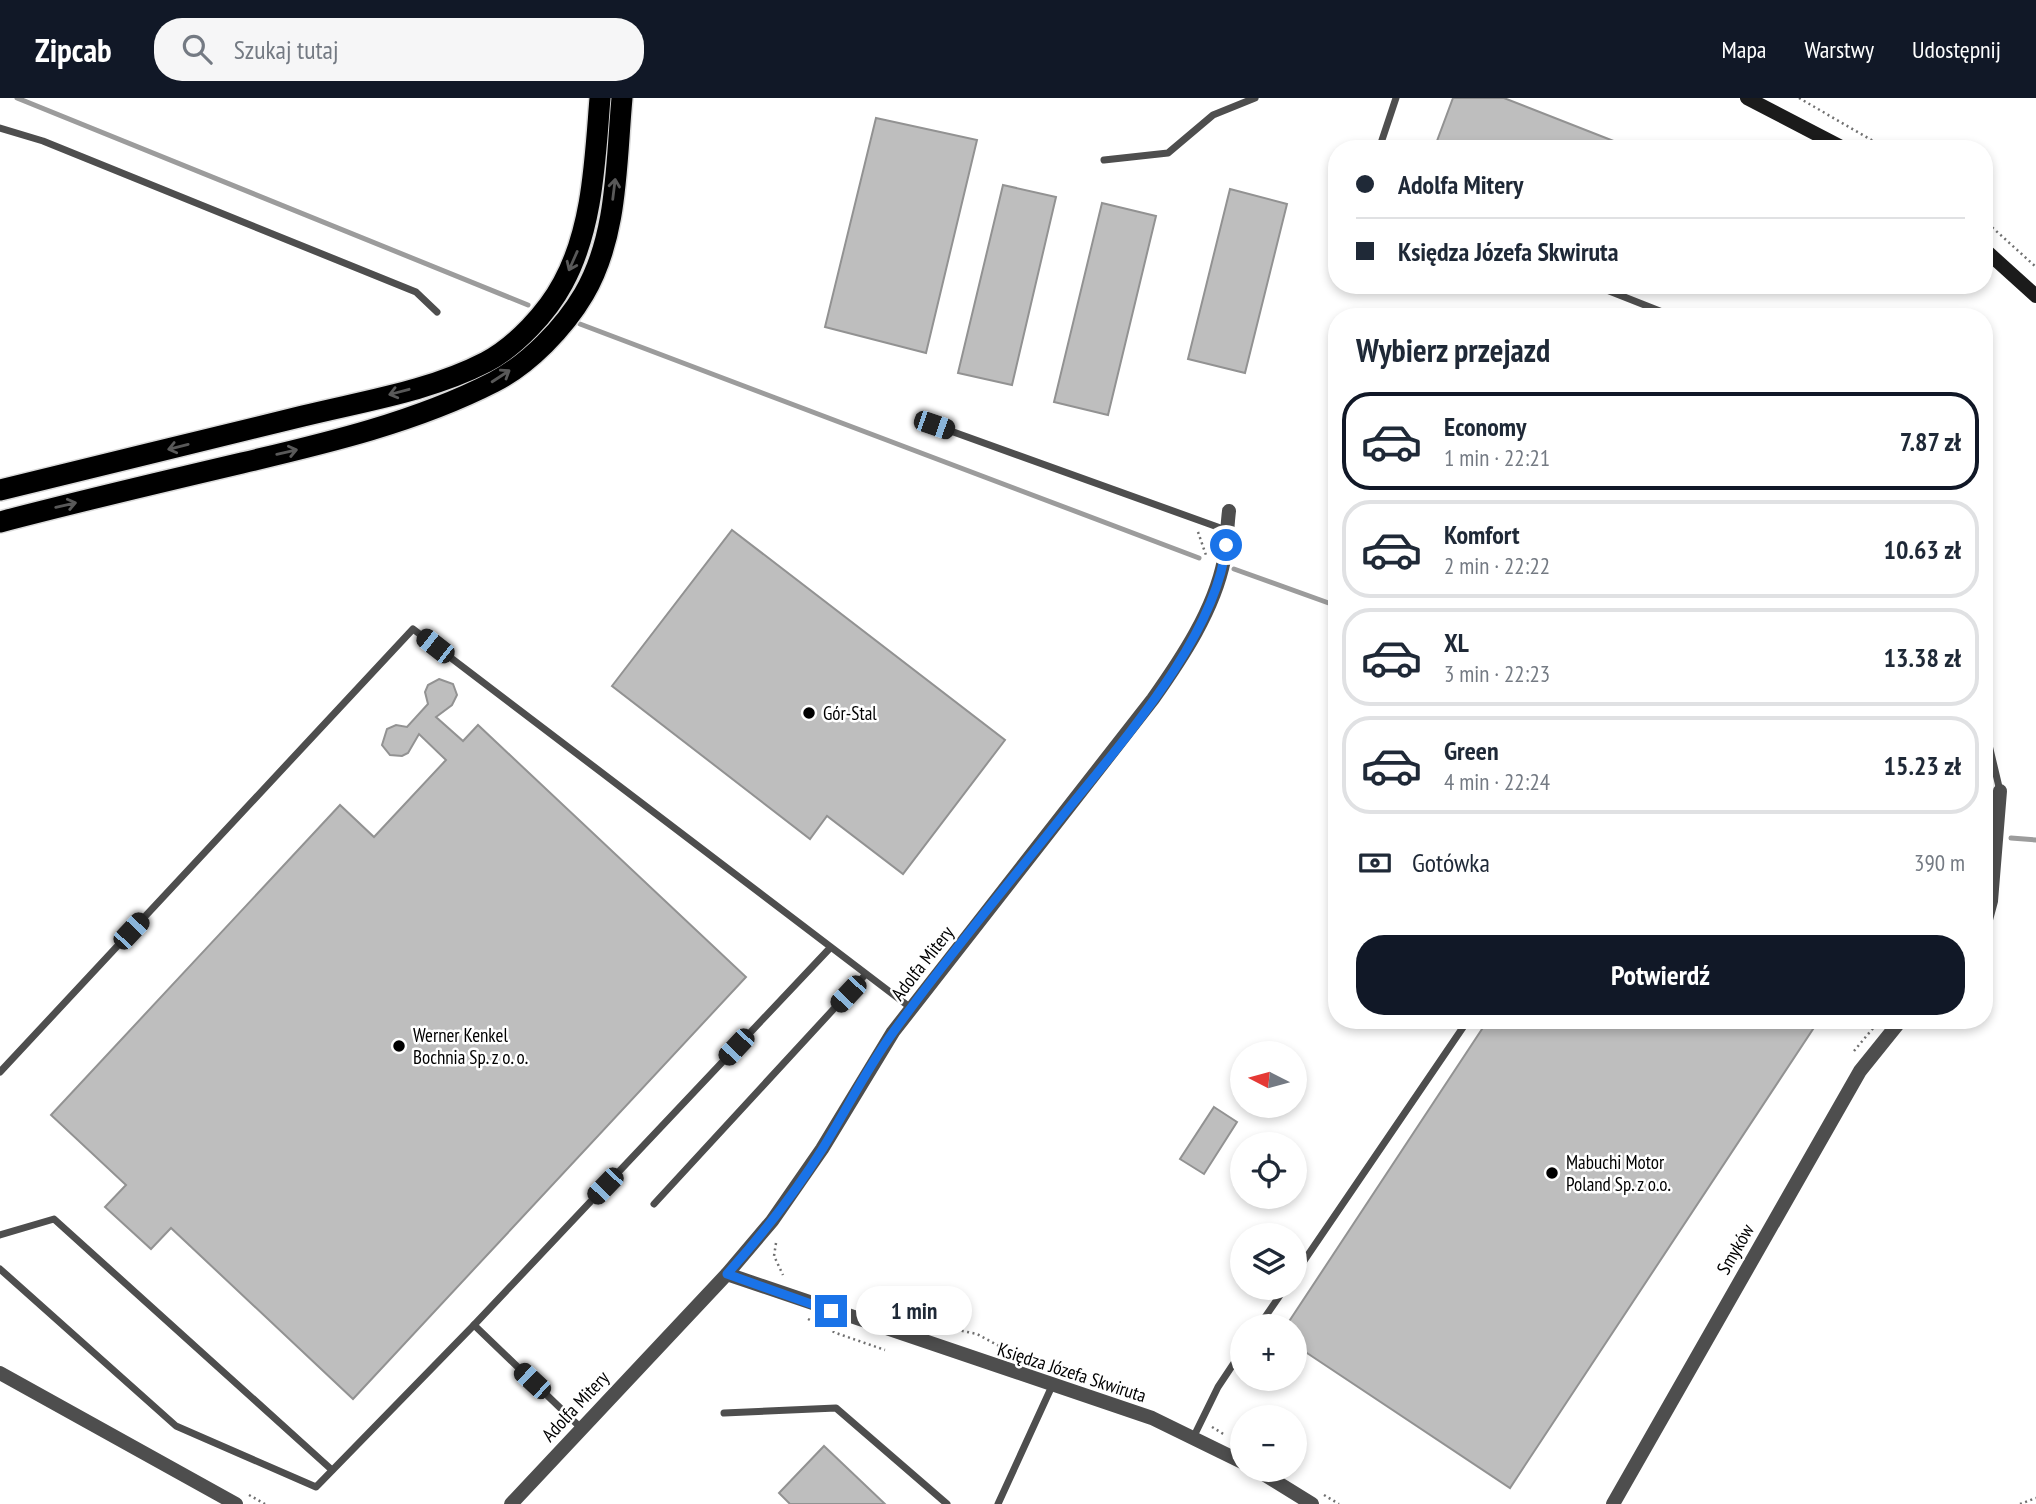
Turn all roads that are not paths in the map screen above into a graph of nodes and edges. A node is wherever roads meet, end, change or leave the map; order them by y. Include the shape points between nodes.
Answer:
1 (600, 98) edge
2 (622, 98) edge
3 (1255, 98) edge
4 (1396, 98) edge
5 (1746, 98) edge
6 (0, 128) edge
7 (1382, 140) edge
8 (1828, 140) edge
9 (1104, 160) dead end
10 (1993, 257) edge
11 (1617, 294) edge
12 (2036, 296) edge
13 (1652, 308) edge
14 (437, 312) dead end
15 (934, 425) dead end
16 (0, 490) edge
17 (1229, 511) dead end
18 (0, 522) edge
19 (1227, 530) junction
20 (1993, 762) edge
21 (2000, 791) joint
22 (1993, 846) edge
23 (830, 948) junction
24 (865, 975) junction
25 (911, 1008) junction
26 (1462, 1029) edge
27 (1894, 1029) edge
28 (0, 1072) edge
29 (654, 1204) dead end
30 (0, 1236) edge
31 (1307, 1256) edge
32 (0, 1269) edge
33 (727, 1274) junction
34 (474, 1325) junction
35 (1230, 1369) edge
36 (0, 1373) edge
37 (1052, 1386) junction
38 (724, 1413) dead end
39 (581, 1428) junction
40 (1194, 1436) junction
41 (1230, 1456) edge
42 (332, 1470) junction
43 (1276, 1482) edge
44 (236, 1504) edge
45 (511, 1504) edge
46 (947, 1504) edge
47 (998, 1504) edge
48 (1312, 1504) edge
49 (1613, 1504) edge

1 -> 16 highway via 578,250 544,311 489,360 451,378 370,400
18 -> 2 highway via 323,444 495,381 546,342 584,294 609,225
3 - 9 lane via 1213,115 1168,153
4 - 7 lane
5 - 8 main road
6 - 14 lane via 56,146 416,292
10 - 12 main road
11 - 13 lane
15 - 19 lane
17 - 19 street, Adolfa Mitery
19 - 25 street, Adolfa Mitery via 1224,561 1209,602 1177,665
20 - 21 lane
21 - 22 street
23 - 24 lane
23 - 28 lane via 413,629
23 - 34 lane
24 - 25 lane
24 - 29 lane
25 - 33 street, Adolfa Mitery via 799,1184
26 - 31 lane
27 - 49 street, Smyków via 1860,1071
30 - 42 lane via 54,1219
32 - 42 lane via 176,1426 316,1487
33 - 37 street, Księdza Józefa Skwiruta
33 - 39 street, Adolfa Mitery
34 - 39 lane
34 - 42 lane
35 - 40 lane
36 - 44 street
37 - 40 street, Księdza Józefa Skwiruta
37 - 47 lane
38 - 46 lane via 836,1408
39 - 45 street, Adolfa Mitery
40 - 41 street, Księdza Józefa Skwiruta
43 - 48 street

